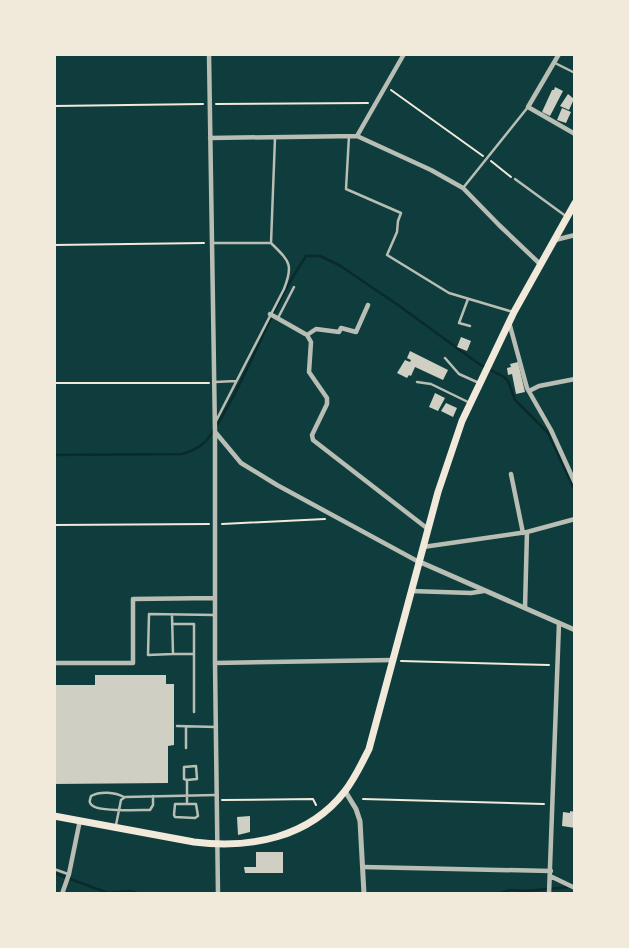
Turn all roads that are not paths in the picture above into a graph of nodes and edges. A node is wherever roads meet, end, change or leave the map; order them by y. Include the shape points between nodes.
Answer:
1 (209, 54) edge
2 (404, 54) edge
3 (556, 57) edge
4 (575, 73) edge
5 (528, 107) junction
6 (575, 134) edge
7 (349, 136) junction
8 (357, 136) junction
9 (210, 138) junction
10 (275, 138) junction
11 (515, 179) road end
12 (463, 188) junction
13 (575, 203) edge
14 (567, 217) junction
15 (575, 235) edge
16 (554, 240) junction
17 (212, 243) junction
18 (271, 243) junction
19 (540, 264) junction
20 (294, 287) dead end
21 (468, 299) junction
22 (368, 305) dead end
23 (513, 312) junction
24 (270, 314) junction
25 (278, 318) junction
26 (509, 321) junction
27 (471, 326) dead end
28 (307, 335) junction
29 (445, 358) dead end
30 (575, 379) edge
31 (236, 381) junction
32 (417, 382) dead end
33 (213, 383) junction
34 (479, 383) junction
35 (529, 391) junction
36 (470, 403) junction
37 (214, 424) junction
38 (215, 432) junction
39 (512, 474) dead end
40 (575, 483) edge
41 (575, 519) edge
42 (428, 529) junction
43 (525, 533) junction
44 (423, 547) junction
45 (420, 562) junction
46 (485, 590) junction
47 (411, 592) junction
48 (215, 598) junction
49 (525, 608) junction
50 (172, 615) junction
51 (215, 615) junction
52 (559, 623) junction
53 (172, 624) junction
54 (575, 630) edge
55 (173, 654) junction
56 (194, 654) junction
57 (393, 660) junction
58 (54, 663) edge
59 (215, 663) junction
60 (194, 712) dead end
61 (177, 726) dead end
62 (186, 727) junction
63 (216, 727) junction
64 (186, 747) dead end
65 (187, 780) junction
66 (345, 791) junction
67 (187, 795) junction
68 (153, 796) junction
69 (124, 797) junction
70 (216, 797) junction
71 (187, 804) junction
72 (119, 811) junction
73 (54, 816) edge
74 (80, 820) junction
75 (115, 827) junction
76 (217, 844) junction
77 (363, 867) junction
78 (54, 869) edge
79 (69, 874) junction
80 (551, 874) junction
81 (575, 888) edge
82 (62, 894) edge
83 (218, 894) edge
84 (364, 894) edge
85 (549, 894) edge

1 - 9 street
2 - 8 street
3 - 4 lane
3 - 5 street
5 - 6 street
5 - 12 lane
7 - 8 street
7 - 10 street
7 - 21 lane via 346,188 401,213 387,255 449,293
8 - 12 street
9 - 10 street
9 - 17 street
10 - 18 lane
11 - 14 lane
12 - 19 street
13 - 14 main road
14 - 16 main road
15 - 16 street
16 - 19 main road
17 - 18 lane
17 - 33 street
18 - 24 lane via 288,260 289,273
19 - 23 main road
20 - 25 lane
21 - 23 lane
21 - 27 lane via 458,323
22 - 28 street via 356,332 341,328 339,332 316,330
23 - 26 main road
24 - 25 street
24 - 31 lane
25 - 28 street
26 - 34 main road
26 - 35 street
28 - 42 street via 311,342 309,372 327,398 313,440
29 - 34 lane via 459,374
30 - 35 street
31 - 33 lane
31 - 37 lane
32 - 36 lane
33 - 37 street
34 - 36 main road
35 - 40 street
36 - 42 main road
37 - 38 street
38 - 45 street via 241,463
38 - 48 street
39 - 43 street
41 - 43 street
42 - 44 main road
43 - 44 street
43 - 49 street
44 - 45 main road
45 - 46 street
45 - 47 main road
46 - 47 street
46 - 49 street
47 - 57 main road
48 - 51 street
48 - 58 street via 133,598 133,663
49 - 52 street
50 - 51 lane
50 - 53 lane
50 - 55 lane via 149,614 148,655
51 - 59 street
52 - 54 street
52 - 80 street
53 - 55 lane
53 - 56 lane via 194,624
55 - 56 lane
56 - 60 lane
57 - 59 street
57 - 66 main road via 369,749
59 - 63 street
61 - 62 lane
62 - 63 lane
62 - 64 lane
63 - 70 street
65 - 65 lane via 184,767 196,766 197,779
65 - 67 lane
66 - 76 main road via 320,817 296,830 263,841
66 - 77 street via 360,821
67 - 68 lane
67 - 70 lane
67 - 71 lane
68 - 69 lane
68 - 72 lane via 151,809
69 - 72 lane
69 - 72 lane via 96,793 90,799 94,807
70 - 76 street
71 - 71 lane via 197,805 197,817 174,817 175,804
72 - 75 lane
73 - 74 main road
74 - 75 main road
74 - 79 street
75 - 76 main road
76 - 83 street
77 - 80 street
77 - 84 street
78 - 79 lane
79 - 82 street
80 - 81 street
80 - 85 street

